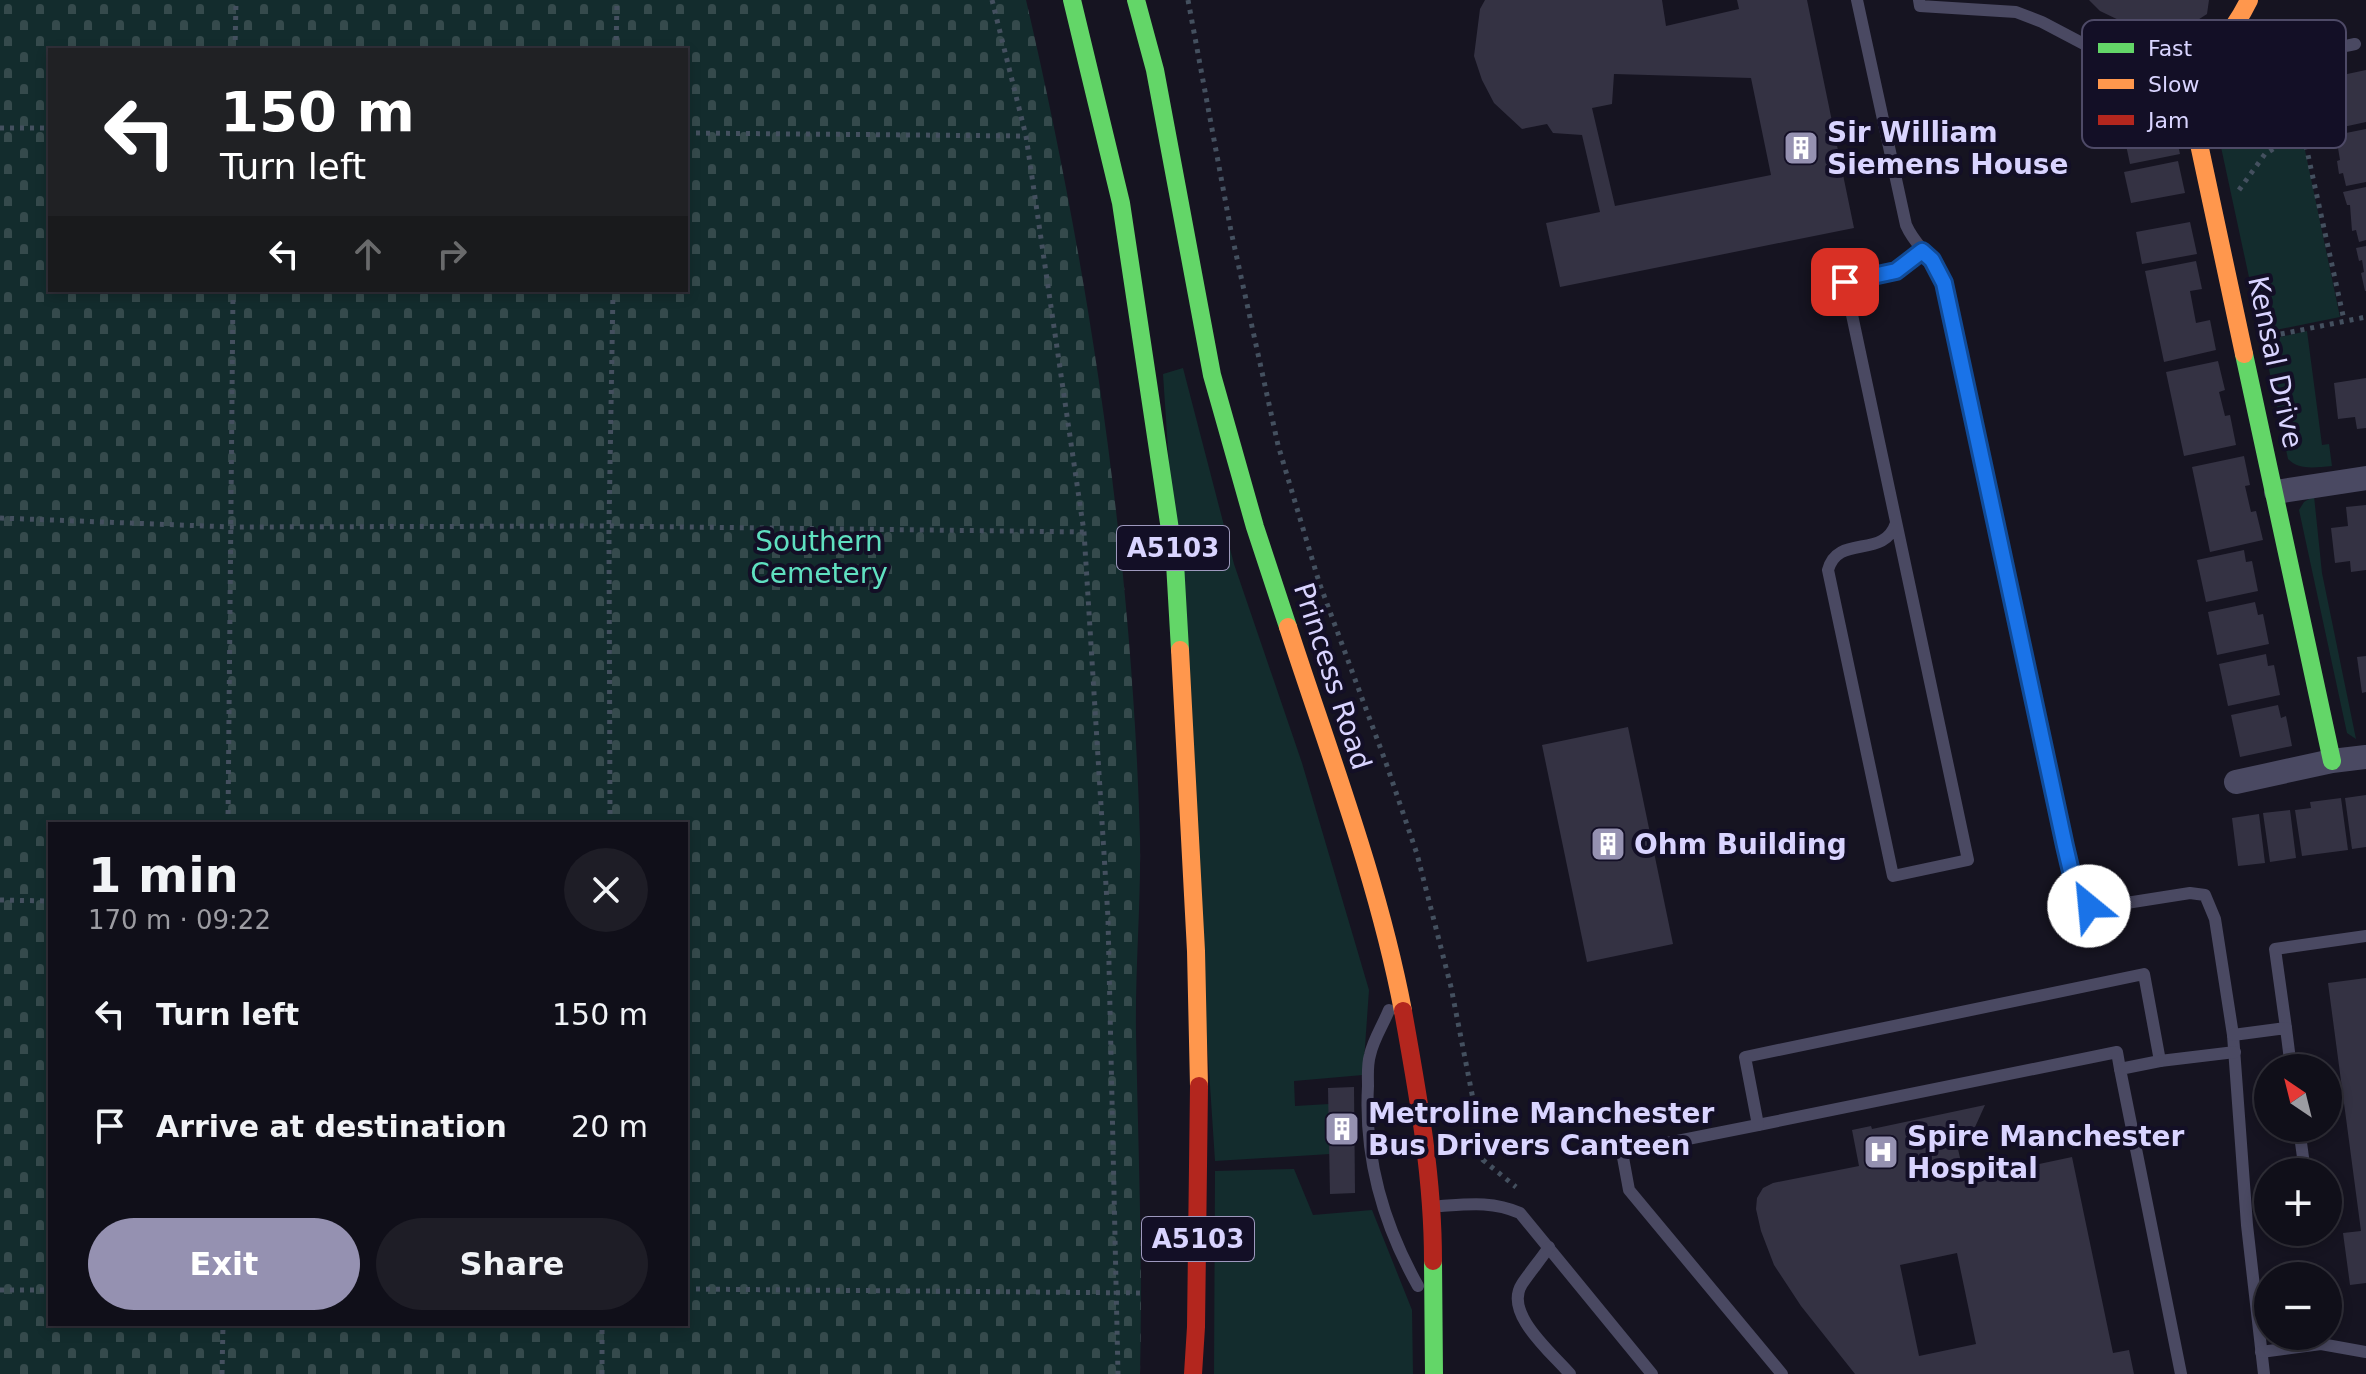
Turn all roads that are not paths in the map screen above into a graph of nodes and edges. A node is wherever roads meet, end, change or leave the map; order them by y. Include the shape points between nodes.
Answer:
1 (1072, 0) edge
2 (1136, 0) edge
3 (1857, 0) edge
4 (1919, 0) edge
5 (2249, 0) edge
6 (2240, 20) edge
7 (2082, 43) edge
8 (2355, 44) dead end
9 (2346, 46) edge
10 (2201, 148) edge
11 (1922, 251) junction
12 (2366, 478) edge
13 (2276, 492) junction
14 (1896, 523) junction
15 (2366, 757) edge
16 (2332, 761) junction
17 (2236, 782) dead end
18 (2366, 936) edge
19 (1398, 989) junction
20 (2286, 1028) junction
21 (2233, 1035) junction
22 (2235, 1052) junction
23 (2289, 1054) edge
24 (2160, 1061) junction
25 (2120, 1069) junction
26 (1758, 1125) junction
27 (1433, 1206) junction
28 (1549, 1247) junction
29 (1434, 1314) junction
30 (2261, 1352) junction
31 (2366, 1352) edge
32 (1193, 1374) edge
33 (1434, 1374) edge
34 (1570, 1374) edge
35 (1652, 1374) edge
36 (1782, 1374) edge
37 (2181, 1374) edge
38 (2264, 1374) edge

1 - 32 main road, A5103 via 1121,203 1175,563 1196,967 1199,1164
2 - 19 main road, Princess Road / A5103 via 1155,70 1212,375 1255,527 1366,865
3 - 11 lane via 1906,225
4 - 7 lane via 1920,6 2016,12
5 - 6 main road
8 - 9 lane
10 - 13 main road, Kensal Drive
11 - 14 lane via 1896,271 1845,282
11 - 21 lane via 1944,283 1950,306 2077,897 2101,907 2173,893 2205,895 2215,919
12 - 13 street
13 - 16 main road, Kensal Drive
14 - 14 lane via 1968,860 1893,876 1828,570 1845,550 1889,538
15 - 16 street
16 - 17 street
18 - 20 lane via 2275,949
19 - 27 main road, Princess Road / A5103
19 - 29 lane via 1370,1054 1369,1148 1373,1177 1393,1232
20 - 21 lane
20 - 23 lane
21 - 22 lane
22 - 24 lane
22 - 30 lane
24 - 25 lane
24 - 26 lane via 2144,974 1745,1057
25 - 26 lane via 2117,1052
25 - 37 lane
26 - 36 lane via 1622,1152 1629,1190
27 - 28 lane via 1504,1206 1520,1213
27 - 29 main road, Princess Road / A5103
28 - 34 lane via 1522,1283 1519,1313
28 - 35 lane
29 - 33 main road, Princess Road / A5103
30 - 31 lane via 2321,1344
30 - 38 lane

